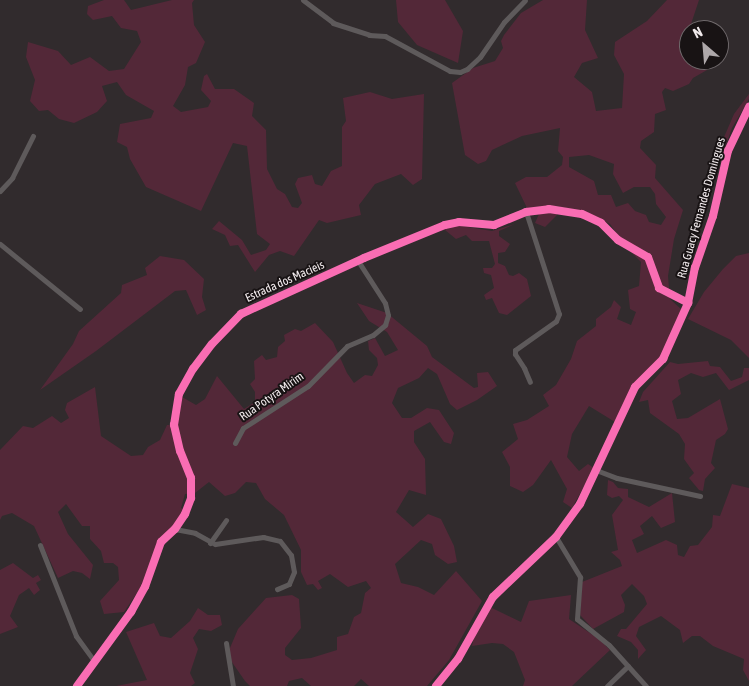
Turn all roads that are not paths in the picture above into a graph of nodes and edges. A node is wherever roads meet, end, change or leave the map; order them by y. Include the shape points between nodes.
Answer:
1 (302, 0) edge
2 (525, 0) edge
3 (749, 107) edge
4 (33, 136) dead end
5 (0, 191) edge
6 (526, 212) junction
7 (0, 244) edge
8 (358, 261) junction
9 (688, 302) junction
10 (80, 309) dead end
11 (530, 382) dead end
12 (235, 443) dead end
13 (596, 470) junction
14 (700, 496) dead end
15 (226, 520) dead end
16 (175, 529) junction
17 (556, 538) junction
18 (210, 543) junction
19 (40, 544) dead end
20 (276, 589) dead end
21 (226, 643) dead end
22 (95, 662) junction
23 (628, 666) junction
24 (77, 686) edge
25 (233, 686) edge
26 (436, 686) edge
27 (607, 686) edge
28 (646, 686) edge

1 - 2 street via 333,23 369,35 385,36 454,72 472,64
3 - 9 street, Rua Guacy Fernandes Domingues via 726,156 713,216 695,268
4 - 5 street via 12,178
6 - 8 street, Estrada dos Macieis via 494,225 459,222 445,225
6 - 9 street, Estrada dos Macieis via 567,210 601,223 618,240 648,257 659,288
6 - 11 street via 559,317 515,350
7 - 10 street
8 - 12 street, Rua Potyra Mirim via 385,303 388,315 385,325 373,335 347,346 308,386 243,428
8 - 16 street, Estrada dos Macieis via 241,314 193,369 179,394 174,418 178,443 192,486 189,506
9 - 13 street, Rua Guacy Fernandes Domingues via 661,362 635,387
13 - 14 street
13 - 17 street, Rua Guacy Fernandes Domingues via 580,504
15 - 18 street
16 - 18 street via 195,533
16 - 22 street, Estrada dos Macieis via 161,542 138,600
17 - 23 street via 580,577 577,619 609,645
17 - 26 street, Rua Guacy Fernandes Domingues via 493,597 458,659
18 - 20 street via 263,537 280,541 291,555 294,572 289,584
19 - 22 street via 76,636
21 - 25 street
22 - 24 street, Estrada dos Macieis
23 - 27 street
23 - 28 street

